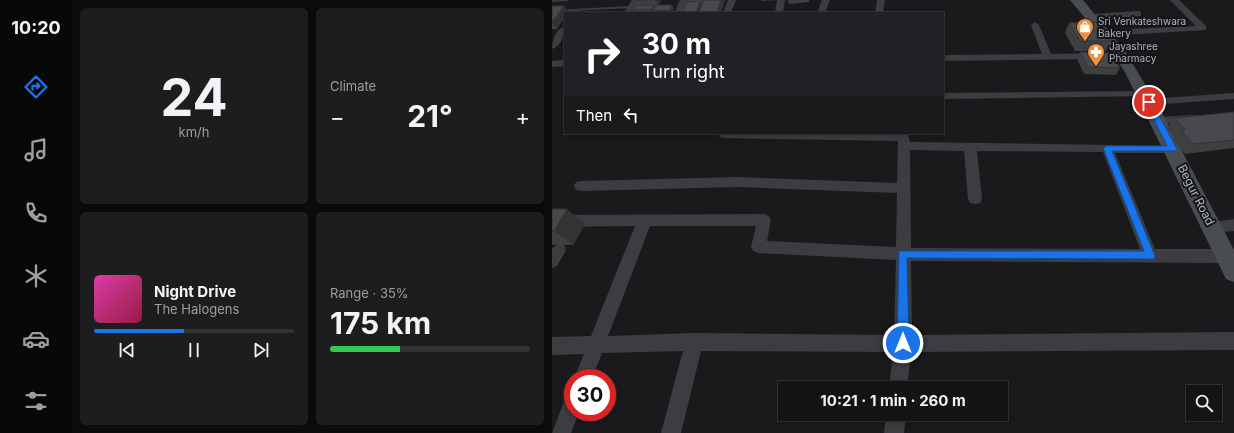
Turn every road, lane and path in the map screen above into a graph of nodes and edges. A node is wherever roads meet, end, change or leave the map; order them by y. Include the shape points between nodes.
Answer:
1 (567, 0) edge
2 (684, 0) edge
3 (732, 0) edge
4 (781, 0) edge
5 (826, 0) edge
6 (881, 0) edge
7 (1076, 0) edge
8 (1174, 0) edge
9 (552, 1) edge
10 (632, 7) edge
11 (552, 12) edge
12 (678, 12) edge
13 (727, 12) edge
14 (779, 12) edge
15 (822, 12) edge
16 (879, 12) edge
17 (1138, 14) dead end
18 (1093, 17) junction
19 (1035, 25) dead end
20 (564, 29) edge
21 (1106, 33) junction
22 (552, 46) edge
23 (1123, 56) junction
24 (1048, 57) junction
25 (944, 58) edge
26 (564, 63) edge
27 (552, 64) edge
28 (944, 96) edge
29 (1234, 96) edge
30 (1147, 98) junction
31 (1204, 119) edge
32 (1159, 121) junction
33 (724, 134) edge
34 (903, 146) junction
35 (970, 146) junction
36 (1107, 148) junction
37 (1173, 149) junction
38 (581, 186) dead end
39 (902, 188) junction
40 (975, 199) dead end
41 (645, 220) junction
42 (552, 221) edge
43 (1234, 225) edge
44 (1211, 227) junction
45 (902, 254) junction
46 (1150, 256) junction
47 (1226, 256) junction
48 (1234, 272) edge
49 (1234, 341) edge
50 (694, 342) junction
51 (903, 343) junction
52 (552, 346) edge
53 (595, 346) junction
54 (586, 369) edge
55 (899, 381) edge
56 (566, 421) edge
57 (895, 421) edge
58 (562, 433) edge
59 (671, 433) edge
60 (894, 433) edge

1 - 9 lane
2 - 12 street
3 - 13 street
4 - 14 street
5 - 15 street
6 - 16 street
7 - 18 main road, Begur Road
8 - 21 street via 1203,28
10 - 11 lane
17 - 18 street
18 - 21 main road, Begur Road
19 - 24 street
20 - 22 street
21 - 23 main road, Begur Road
23 - 24 street
23 - 30 main road, Begur Road
24 - 25 street
26 - 27 street
28 - 30 street
29 - 30 street
30 - 32 main road, Begur Road
31 - 32 street
32 - 37 main road, Begur Road
33 - 34 street via 904,137
34 - 35 street
34 - 39 street
35 - 36 street
35 - 40 street
36 - 37 street
36 - 46 street
37 - 44 main road, Begur Road
38 - 39 street via 738,182
39 - 45 street
41 - 42 street
41 - 45 street via 764,220 758,247
41 - 53 street
43 - 44 street
44 - 47 main road, Begur Road
45 - 46 street
45 - 51 street
46 - 47 street
47 - 48 main road, Begur Road
49 - 51 street
50 - 51 street
50 - 53 street
50 - 59 street
51 - 55 street
52 - 53 street
53 - 54 street
56 - 58 street
57 - 60 street

